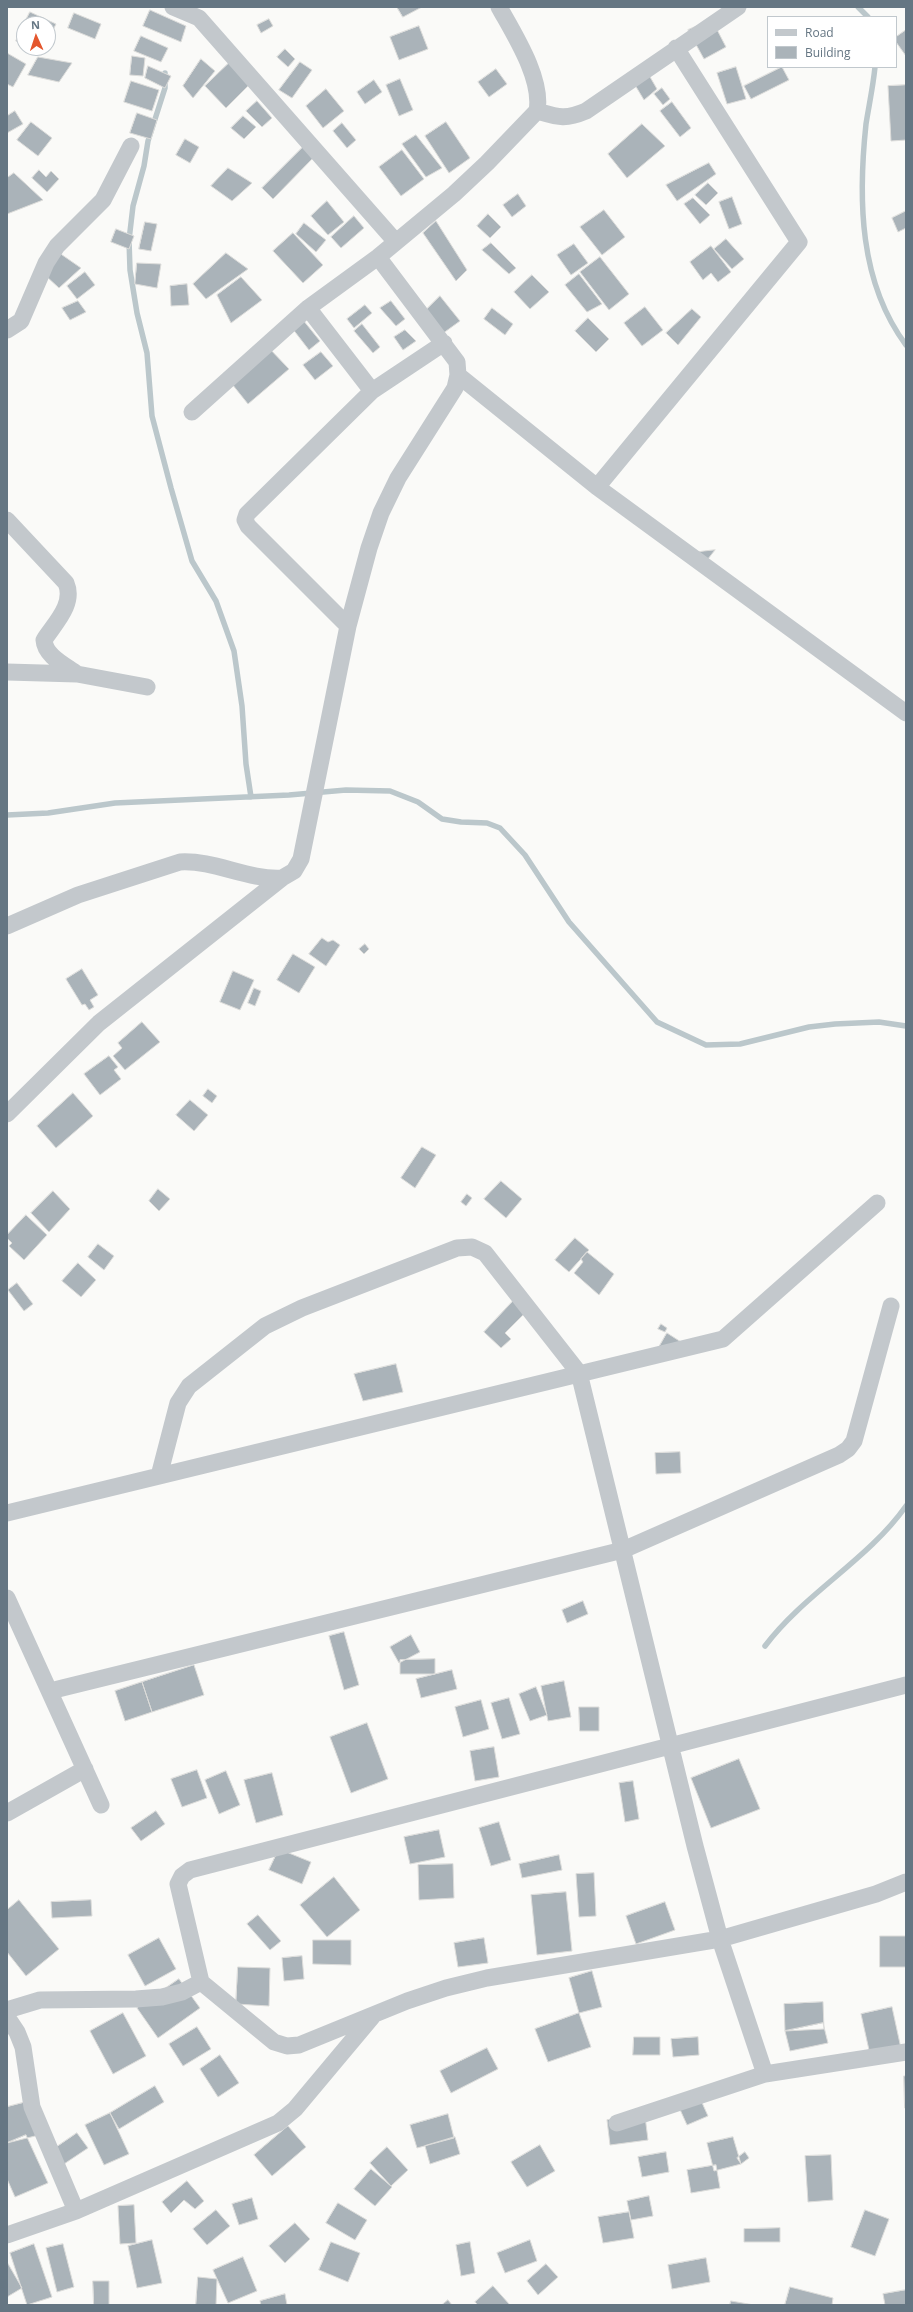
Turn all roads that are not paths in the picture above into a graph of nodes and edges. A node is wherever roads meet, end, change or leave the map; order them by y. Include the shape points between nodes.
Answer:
1 (173, 7) edge
2 (499, 7) edge
3 (738, 7) edge
4 (203, 12) edge
5 (676, 48) junction
6 (537, 111) junction
7 (131, 146) dead end
8 (396, 242) junction
9 (378, 257) junction
10 (308, 308) junction
11 (7, 330) edge
12 (444, 343) junction
13 (458, 375) junction
14 (372, 391) junction
15 (192, 412) dead end
16 (597, 487) junction
17 (7, 520) edge
18 (348, 626) junction
19 (7, 672) edge
20 (77, 674) junction
21 (147, 687) dead end
22 (906, 713) edge
23 (282, 878) junction
24 (7, 926) edge
25 (7, 1114) edge
26 (877, 1203) dead end
27 (891, 1306) dead end
28 (579, 1373) junction
29 (159, 1476) junction
30 (7, 1512) edge
31 (623, 1550) junction
32 (7, 1598) edge
33 (906, 1685) edge
34 (50, 1691) junction
35 (672, 1746) junction
36 (85, 1769) junction
37 (101, 1805) dead end
38 (7, 1813) edge
39 (906, 1882) edge
40 (720, 1939) junction
41 (202, 1982) junction
42 (7, 2010) edge
43 (374, 2014) junction
44 (7, 2016) edge
45 (906, 2052) edge
46 (764, 2074) junction
47 (617, 2123) dead end
48 (76, 2211) junction
49 (7, 2235) edge

1 - 4 street
2 - 6 street via 537,86
3 - 5 street
4 - 8 street
5 - 6 street via 586,111 560,118
5 - 16 street via 799,242
6 - 8 street via 487,163
7 - 11 street via 103,200 57,246 46,263 21,321
8 - 9 street
9 - 10 street
9 - 12 street
10 - 14 street
10 - 15 street
12 - 13 street via 457,362
12 - 14 street
13 - 16 street
13 - 18 street via 455,388 398,478 381,513
14 - 18 street via 248,514 245,520 248,526
16 - 22 street
17 - 20 street via 66,583 70,591 70,600 44,640 44,647
18 - 23 street via 301,859 294,871
19 - 20 street
20 - 21 street
23 - 24 street via 267,878 194,861 180,862 78,894
23 - 25 street via 99,1023
26 - 28 street via 723,1339
27 - 31 street via 854,1441 848,1449
28 - 29 street
28 - 29 street via 485,1253 472,1247 457,1248 302,1308 266,1326 235,1349 189,1386 183,1394 178,1403
28 - 31 street
29 - 30 street
31 - 34 street
31 - 35 street
32 - 34 street
33 - 35 street
34 - 36 street
35 - 40 street
35 - 41 street via 190,1870 182,1876 178,1884
36 - 37 street
36 - 38 street
39 - 40 street via 876,1894
40 - 43 street via 487,1978 446,1988
40 - 46 street
41 - 42 street via 182,1992 162,1997 40,2000
41 - 43 street via 274,2042 287,2046 299,2045
43 - 48 street via 295,2109 278,2123
44 - 48 street via 23,2047 32,2107
45 - 46 street
46 - 47 street
48 - 49 street

